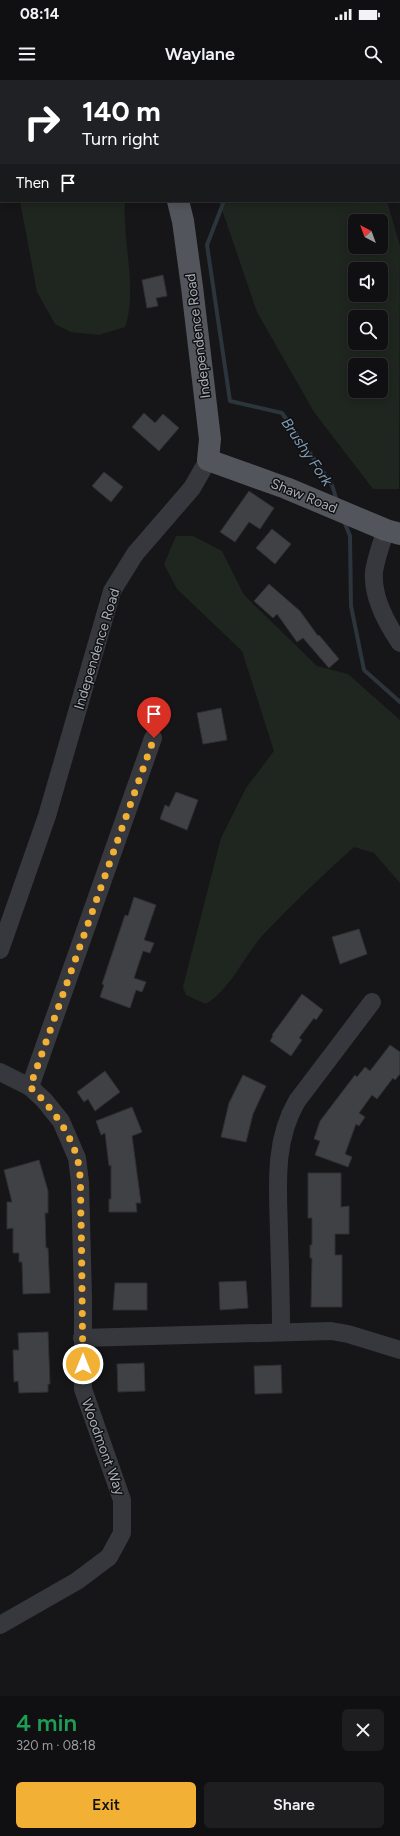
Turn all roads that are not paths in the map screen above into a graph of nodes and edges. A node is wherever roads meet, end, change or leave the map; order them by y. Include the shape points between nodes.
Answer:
1 (178, 202) edge
2 (208, 460) junction
3 (393, 532) edge
4 (400, 644) edge
5 (154, 738) dead end
6 (0, 950) edge
7 (372, 1002) dead end
8 (0, 1072) edge
9 (30, 1087) junction
10 (281, 1332) junction
11 (82, 1338) junction
12 (400, 1350) edge
13 (0, 1625) edge

1 - 2 main road, Independence Road via 192,287 210,439
2 - 3 main road, Shaw Road via 286,488
2 - 6 street, Independence Road via 192,488 135,554 112,591 47,816
3 - 4 street via 374,573 377,595 383,612
5 - 9 street
7 - 10 street via 297,1101 283,1133 278,1168
8 - 9 street, Woodmont Way
9 - 11 street, Woodmont Way via 61,1121 77,1158 83,1282
10 - 11 street
10 - 12 street via 343,1333
11 - 13 street, Woodmont Way via 83,1389 122,1500 122,1533 109,1557 77,1581

